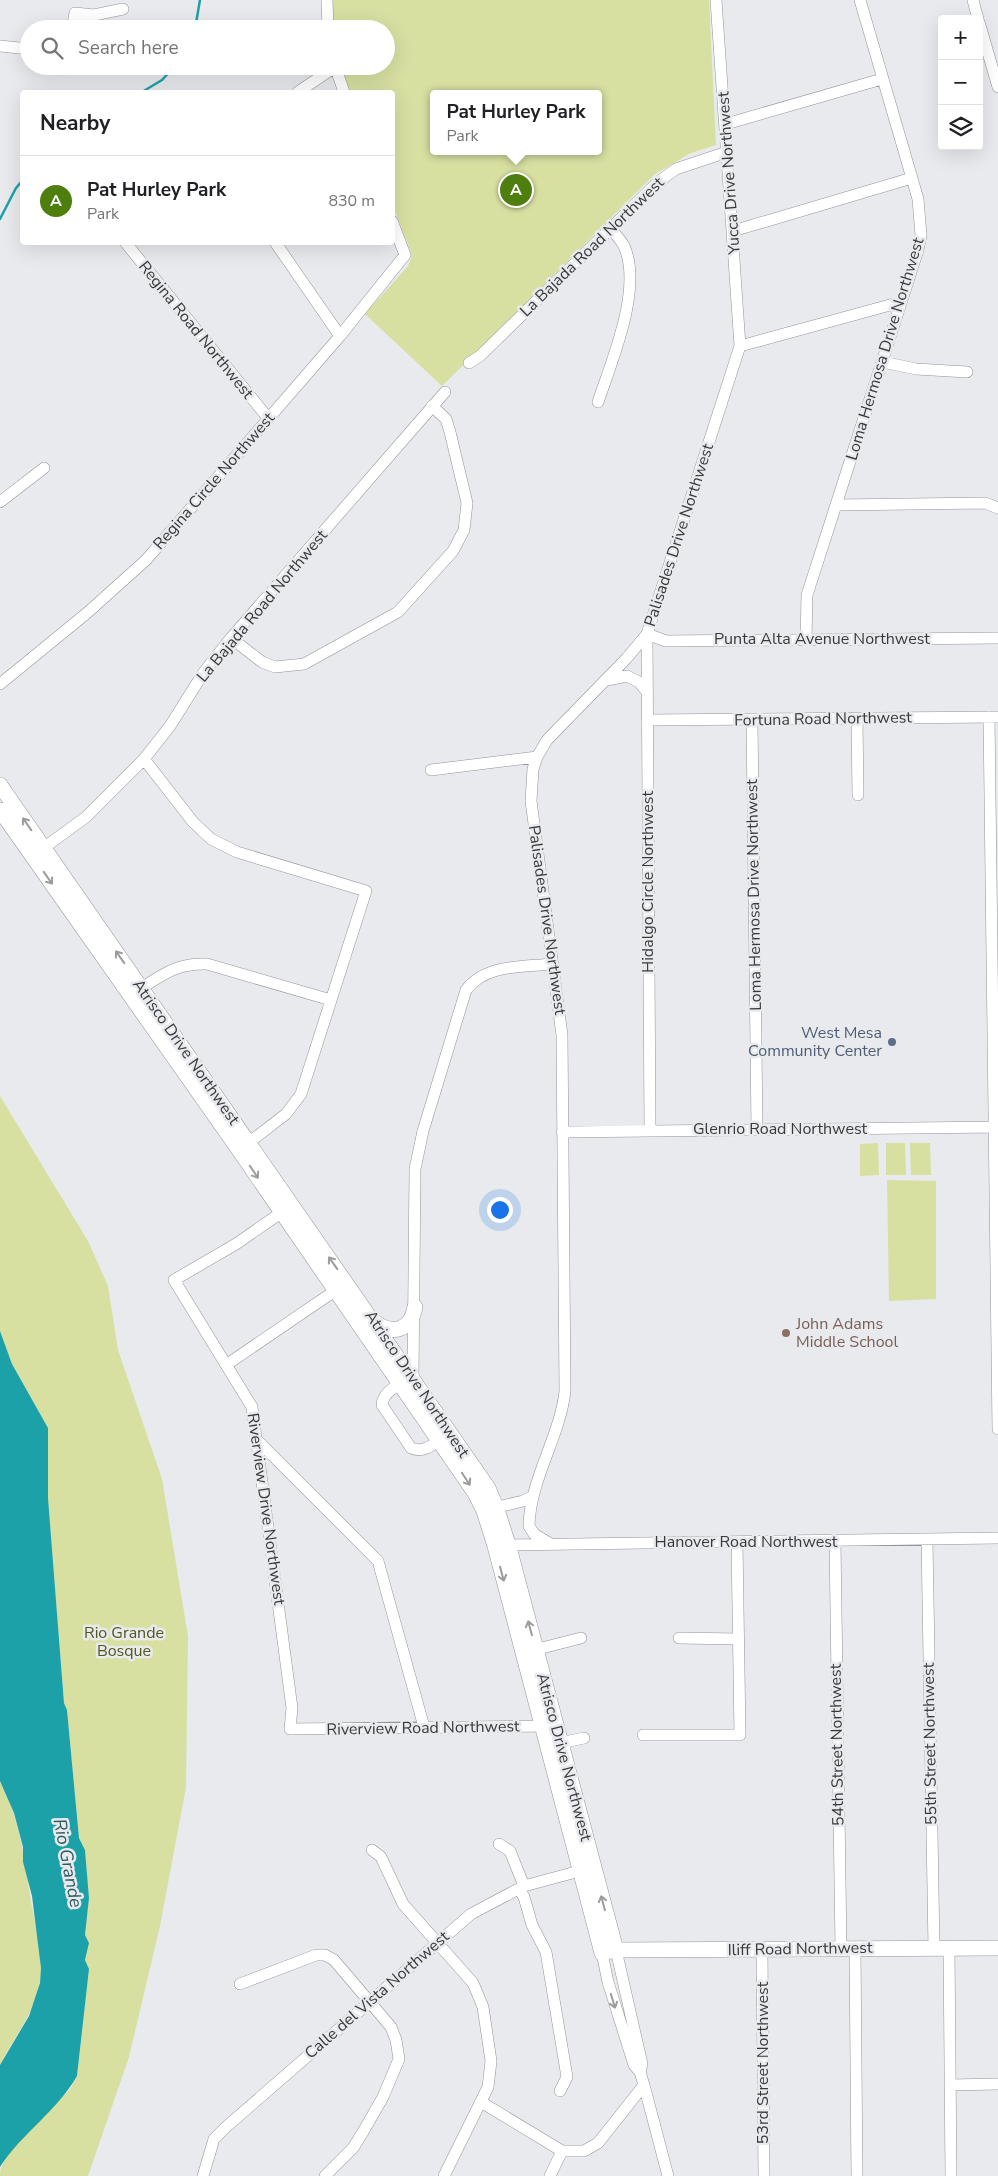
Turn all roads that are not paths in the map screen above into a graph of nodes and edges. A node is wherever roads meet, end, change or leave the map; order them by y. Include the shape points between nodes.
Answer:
1 (327, 0) edge
2 (716, 0) edge
3 (860, 0) edge
4 (973, 0) edge
5 (123, 9) dead end
6 (978, 15) edge
7 (74, 20) edge
8 (328, 20) edge
9 (983, 34) edge
10 (0, 46) edge
11 (20, 48) edge
12 (323, 75) edge
13 (338, 75) edge
14 (882, 79) junction
15 (998, 87) edge
16 (301, 90) edge
17 (343, 90) edge
18 (726, 124) junction
19 (727, 152) junction
20 (912, 178) junction
21 (610, 228) junction
22 (395, 229) edge
23 (733, 232) junction
24 (127, 245) edge
25 (278, 245) edge
26 (901, 302) junction
27 (340, 336) junction
28 (740, 346) junction
29 (883, 362) junction
30 (469, 363) dead end
31 (967, 372) dead end
32 (445, 392) dead end
33 (598, 402) dead end
34 (432, 406) junction
35 (268, 418) junction
36 (44, 468) dead end
37 (1, 499) edge
38 (837, 505) junction
39 (998, 508) edge
40 (647, 634) junction
41 (231, 638) junction
42 (998, 638) edge
43 (806, 640) junction
44 (603, 682) junction
45 (0, 684) edge
46 (647, 692) junction
47 (993, 717) edge
48 (857, 718) junction
49 (752, 719) junction
50 (647, 720) junction
51 (537, 758) junction
52 (144, 759) junction
53 (431, 770) dead end
54 (0, 785) edge
55 (858, 796) dead end
56 (0, 810) edge
57 (38, 852) junction
58 (552, 964) junction
59 (136, 992) junction
60 (331, 1000) junction
61 (996, 1127) edge
62 (650, 1130) junction
63 (757, 1130) junction
64 (562, 1132) junction
65 (244, 1146) junction
66 (287, 1209) junction
67 (341, 1286) junction
68 (415, 1307) junction
69 (373, 1320) junction
70 (226, 1365) junction
71 (407, 1381) junction
72 (998, 1429) edge
73 (445, 1436) junction
74 (257, 1440) junction
75 (533, 1496) junction
76 (490, 1509) junction
77 (998, 1538) edge
78 (927, 1540) junction
79 (835, 1542) junction
80 (549, 1543) junction
81 (737, 1543) junction
82 (501, 1545) junction
83 (581, 1638) dead end
84 (679, 1638) dead end
85 (738, 1638) junction
86 (529, 1651) junction
87 (548, 1726) junction
88 (424, 1727) junction
89 (290, 1730) joint
90 (643, 1735) dead end
91 (584, 1738) dead end
92 (560, 1743) junction
93 (499, 1844) dead end
94 (372, 1850) dead end
95 (587, 1869) junction
96 (522, 1887) junction
97 (439, 1943) junction
98 (848, 1948) junction
99 (941, 1948) junction
100 (998, 1948) edge
101 (762, 1950) junction
102 (609, 1952) junction
103 (240, 1984) dead end
104 (369, 2002) junction
105 (998, 2084) edge
106 (644, 2085) junction
107 (950, 2085) junction
108 (560, 2091) dead end
109 (481, 2102) junction
110 (562, 2151) junction
111 (203, 2176) edge
112 (325, 2176) edge
113 (444, 2176) edge
114 (550, 2176) edge
115 (668, 2176) edge
116 (764, 2176) edge
117 (857, 2176) edge
118 (951, 2176) edge

1 - 8 street
2 - 18 street, Yucca Drive Northwest
3 - 14 street, Loma Hermosa Drive Northwest
4 - 6 street
5 - 7 street via 94,15 75,13
9 - 15 street
10 - 11 street
12 - 16 street
13 - 17 street
14 - 18 street
14 - 20 street, Loma Hermosa Drive Northwest
18 - 19 street, Yucca Drive Northwest
19 - 21 street, La Bajada Road Northwest via 676,169
19 - 23 street, Yucca Drive Northwest
20 - 23 street
20 - 26 street, Loma Hermosa Drive Northwest via 918,199 921,235
21 - 30 street, La Bajada Road Northwest via 480,356
21 - 33 street via 624,245 630,294 627,314
22 - 27 street, Regina Circle Northwest via 405,255
23 - 28 street, Yucca Drive Northwest
24 - 35 street, Regina Road Northwest
25 - 27 street
26 - 28 street
26 - 29 street, Loma Hermosa Drive Northwest
27 - 35 street, Regina Circle Northwest
28 - 40 street, Palisades Drive Northwest
29 - 31 street via 916,369
29 - 38 street, Loma Hermosa Drive Northwest
32 - 34 street, La Bajada Road Northwest
34 - 41 street, La Bajada Road Northwest
34 - 41 street via 446,419 467,503 464,530 454,551 398,612 304,664 275,667 262,662
35 - 45 street, Regina Circle Northwest via 146,560
36 - 37 street
38 - 39 street via 985,503
38 - 43 street, Loma Hermosa Drive Northwest via 807,595
40 - 43 street, Punta Alta Avenue Northwest via 666,641
40 - 44 street, Palisades Drive Northwest
40 - 46 street, Hidalgo Circle Northwest
41 - 52 street, La Bajada Road Northwest
42 - 43 street, Punta Alta Avenue Northwest
44 - 46 street via 627,676 640,682
44 - 51 street, Palisades Drive Northwest via 557,728
46 - 50 street, Hidalgo Circle Northwest
47 - 48 street, Fortuna Road Northwest
47 - 61 street
48 - 49 street, Fortuna Road Northwest
48 - 55 street
49 - 50 street, Fortuna Road Northwest
49 - 63 street, Loma Hermosa Drive Northwest
50 - 62 street, Hidalgo Circle Northwest
51 - 53 street
51 - 58 street, Palisades Drive Northwest via 531,801
52 - 57 street, La Bajada Road Northwest via 92,811
52 - 60 street via 193,822 211,839 237,852 366,891
57 -> 54 main road, Atrisco Drive Northwest
56 - 57 main road, Atrisco Drive Northwest
57 - 59 main road, Atrisco Drive Northwest
58 - 64 street, Palisades Drive Northwest via 561,1029
58 - 68 street via 490,972 473,981 463,995 422,1132 415,1169
59 - 60 street via 172,968 189,963 206,964
59 - 65 main road, Atrisco Drive Northwest
60 - 65 street via 301,1094 286,1114
61 - 63 street, Glenrio Road Northwest
61 - 72 street
62 - 63 street, Glenrio Road Northwest
62 - 64 street, Glenrio Road Northwest
64 - 75 street, Palisades Drive Northwest via 565,1391 558,1425
65 - 66 main road, Atrisco Drive Northwest
66 - 67 main road, Atrisco Drive Northwest
66 - 70 street, Riverview Drive Northwest via 236,1244 174,1280
67 - 69 main road, Atrisco Drive Northwest
67 - 70 street
67 - 71 main road, Atrisco Drive Northwest
68 - 69 main road via 411,1321 398,1330 388,1329
68 - 71 street
69 - 71 main road, Atrisco Drive Northwest
70 - 74 street, Riverview Drive Northwest via 252,1407
71 - 73 main road, Atrisco Drive Northwest
71 - 73 street via 386,1394 382,1405 407,1444 421,1450
73 - 76 main road, Atrisco Drive Northwest via 488,1488
74 - 88 street via 378,1561
74 - 89 street, Riverview Drive Northwest via 292,1708
75 - 76 street
75 - 80 street, Palisades Drive Northwest via 529,1526 534,1534
76 - 82 main road, Atrisco Drive Northwest
77 - 78 street, Hanover Road Northwest
78 - 79 street, Hanover Road Northwest
78 - 99 street, 55th Street Northwest
79 - 81 street, Hanover Road Northwest
79 - 98 street, 54th Street Northwest
80 - 81 street, Hanover Road Northwest
80 - 82 street, Hanover Road Northwest
81 - 85 street
82 - 86 main road, Atrisco Drive Northwest
83 - 86 street
84 - 85 street
85 - 90 street via 740,1735
86 - 87 main road, Atrisco Drive Northwest
87 - 88 street, Riverview Road Northwest
87 - 92 main road, Atrisco Drive Northwest
87 - 95 main road, Atrisco Drive Northwest
88 - 89 street, Riverview Road Northwest
91 - 92 street
92 - 95 main road, Atrisco Drive Northwest
93 - 96 street via 510,1852
94 - 97 street via 381,1857 403,1904
95 - 96 street, Calle del Vista Northwest
95 - 102 main road, Atrisco Drive Northwest
96 - 97 street, Calle del Vista Northwest via 471,1914
96 - 108 street via 532,1926 546,1952 567,2077
97 - 104 street, Calle del Vista Northwest
97 - 109 street via 473,1983 483,2007 491,2061 488,2087
98 - 99 main road, Iliff Road Northwest
98 - 101 main road, Iliff Road Northwest
98 - 117 street, 54th Street Northwest
99 - 100 main road, Iliff Road Northwest
99 - 107 street, 55th Street Northwest
101 - 102 main road, Iliff Road Northwest
101 - 116 street, 53rd Street Northwest
102 - 106 street, Atrisco Drive Northwest via 642,2064 640,2072
103 - 104 street via 316,1955 325,1955 334,1960
104 - 111 street, Calle del Vista Northwest via 214,2139
104 - 112 street via 394,2033 397,2066 353,2148
105 - 107 street
106 - 110 street via 593,2148
106 - 115 street, Atrisco Drive Northwest
107 - 118 street, 55th Street Northwest
109 - 110 street
109 - 113 street
110 - 114 street

